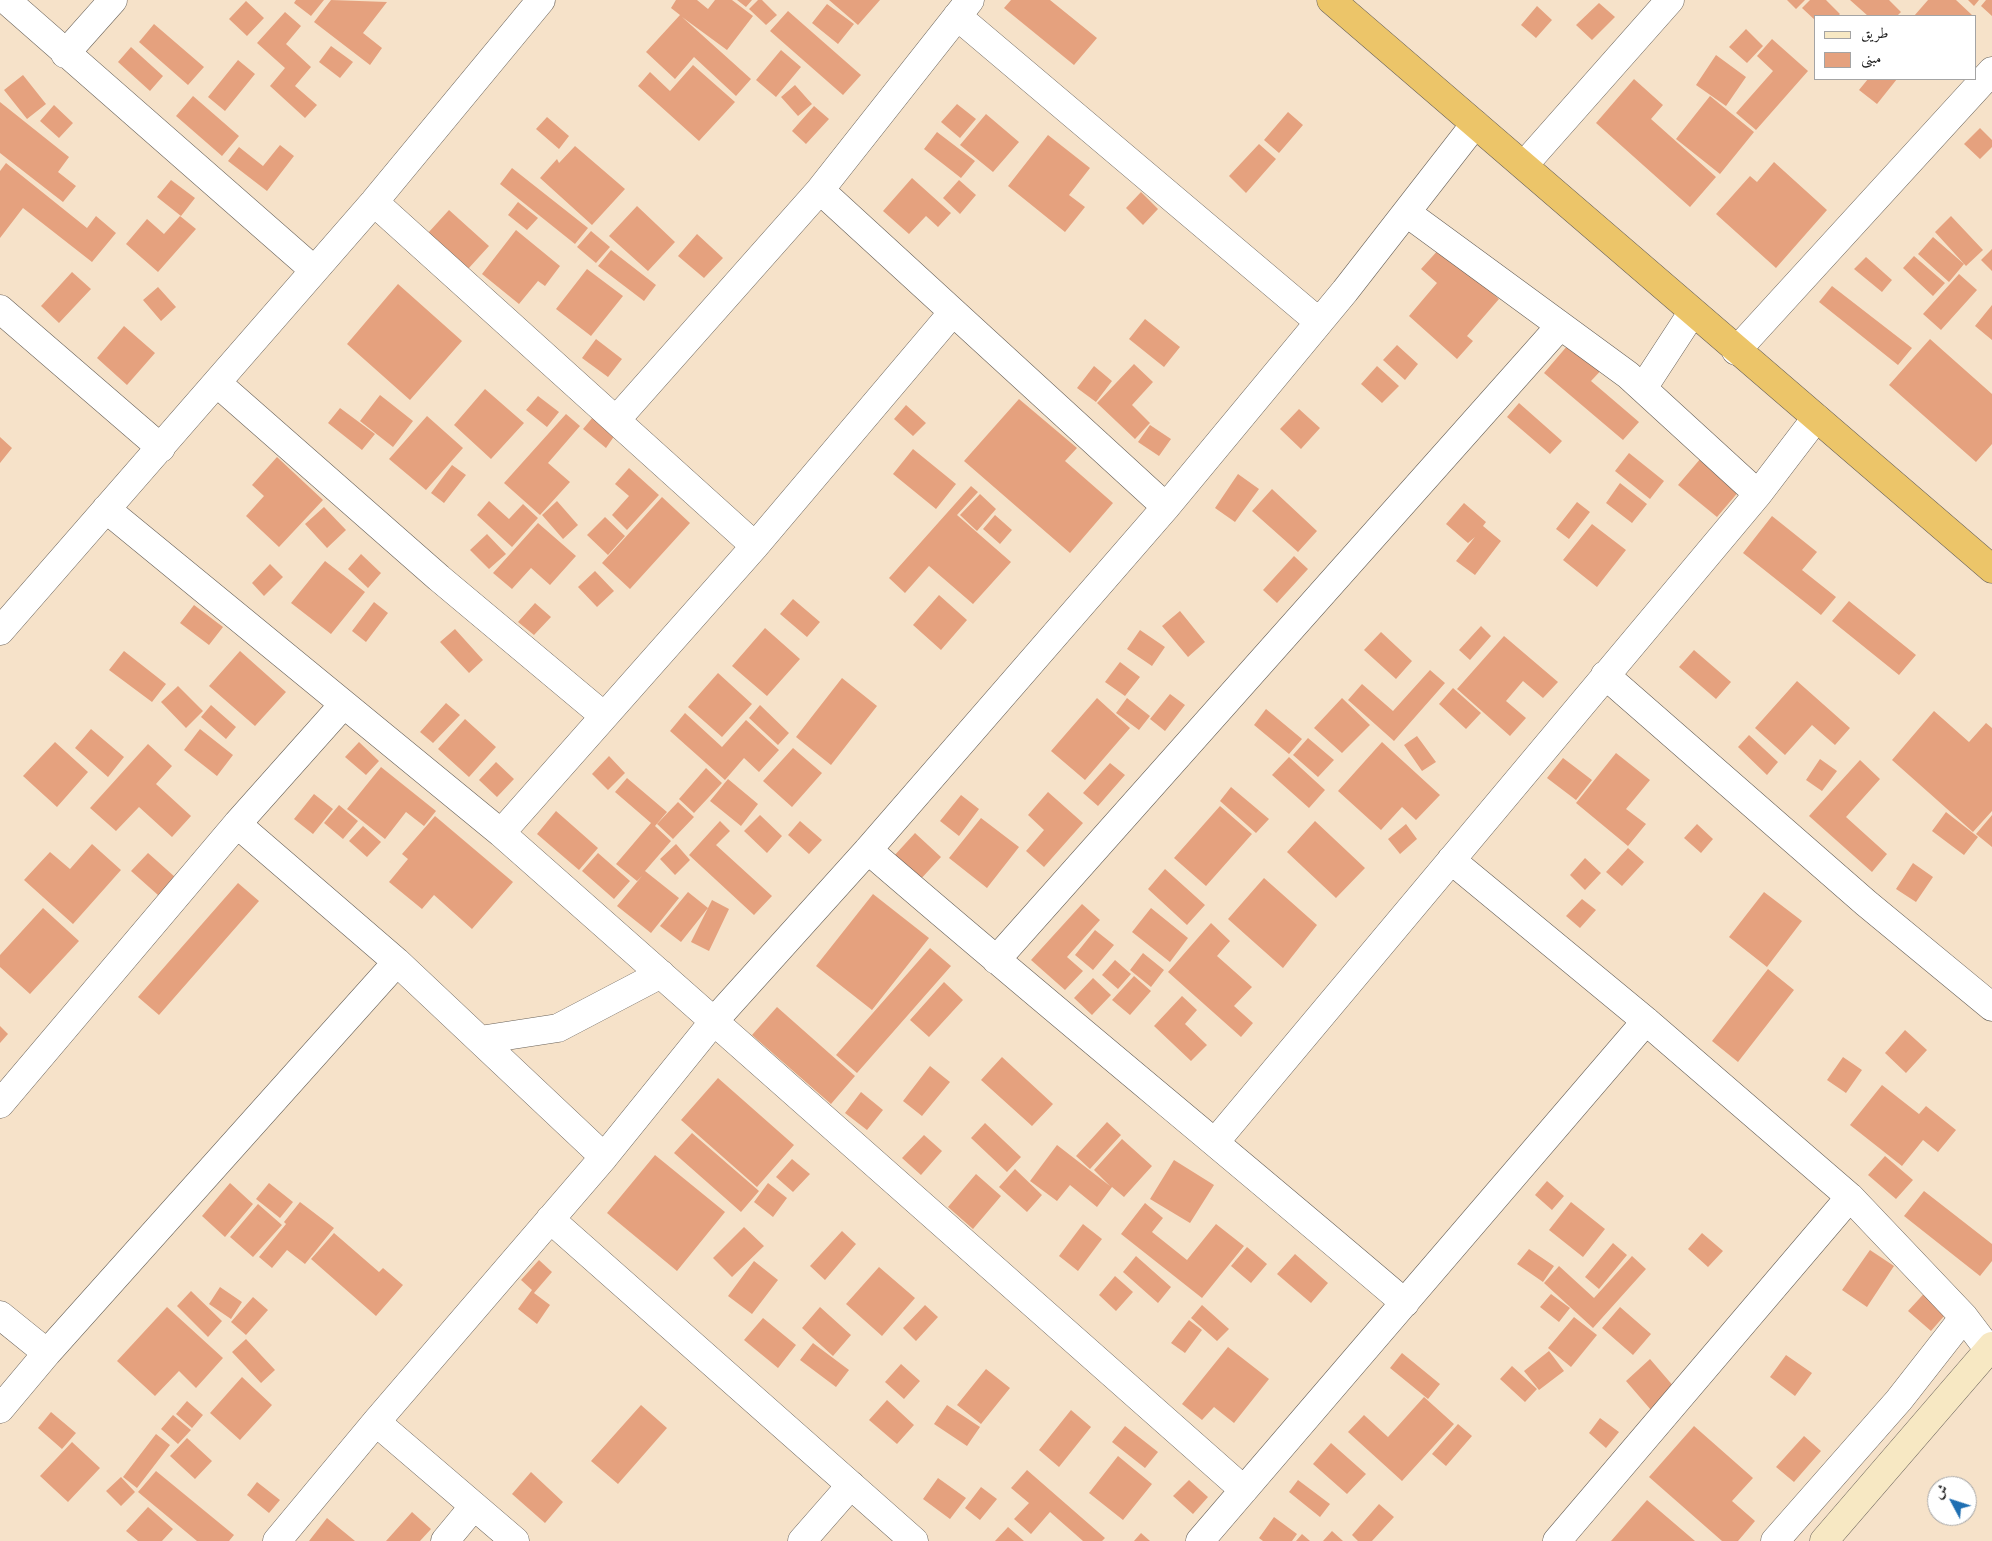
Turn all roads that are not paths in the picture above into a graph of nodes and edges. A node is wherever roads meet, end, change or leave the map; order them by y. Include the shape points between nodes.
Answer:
1 (6, 0) edge
2 (113, 0) edge
3 (541, 0) edge
4 (1331, 0) edge
5 (1670, 0) edge
6 (964, 8) edge
7 (65, 54) junction
8 (1992, 72) edge
9 (1475, 124) junction
10 (1524, 165) junction
11 (820, 190) junction
12 (374, 202) junction
13 (1407, 214) junction
14 (314, 270) junction
15 (0, 309) edge
16 (953, 312) junction
17 (1692, 312) junction
18 (1319, 322) junction
19 (1560, 326) junction
20 (1736, 351) junction
21 (217, 383) junction
22 (1643, 388) junction
23 (1816, 418) junction
24 (617, 419) junction
25 (162, 448) junction
26 (1758, 494) junction
27 (1166, 507) junction
28 (106, 509) junction
29 (756, 546) junction
30 (1989, 562) edge
31 (0, 631) edge
32 (1605, 675) junction
33 (343, 705) junction
34 (604, 716) junction
35 (237, 824) junction
36 (501, 833) junction
37 (868, 850) junction
38 (1451, 860) junction
39 (996, 960) junction
40 (397, 962) junction
41 (661, 974) junction
42 (1992, 1007) edge
43 (1646, 1020) junction
44 (714, 1021) junction
45 (480, 1040) junction
46 (0, 1104) edge
47 (1216, 1141) junction
48 (604, 1157) junction
49 (1850, 1197) junction
50 (550, 1219) junction
51 (1406, 1303) junction
52 (0, 1315) edge
53 (1964, 1317) junction
54 (1991, 1348) edge
55 (47, 1354) junction
56 (0, 1409) edge
57 (376, 1422) junction
58 (851, 1485) junction
59 (1244, 1490) junction
60 (474, 1506) junction
61 (277, 1541) edge
62 (445, 1541) edge
63 (515, 1541) edge
64 (802, 1541) edge
65 (914, 1541) edge
66 (1200, 1541) edge
67 (1557, 1541) edge
68 (1775, 1541) edge
69 (1824, 1541) edge

1 - 7 street
2 - 7 street
3 - 12 street
4 - 9 highway
5 - 10 street
6 - 11 street
6 - 18 street
7 - 14 street
8 - 20 street
9 - 10 highway
9 - 13 street
10 - 17 highway
11 - 16 street
11 - 24 street
12 - 14 street
12 - 24 street
13 - 18 street
13 - 19 street
14 - 21 street
15 - 25 street
16 - 27 street
16 - 29 street
17 - 20 highway
17 - 22 street
18 - 27 street
19 - 22 street
19 - 39 street
20 - 23 highway
21 - 25 street
21 - 34 street via 439,578
22 - 26 street
23 - 26 street
23 - 30 highway
24 - 29 street
25 - 28 street
26 - 32 street
27 - 37 street
28 - 31 street
28 - 33 street
29 - 34 street
32 - 38 street
32 - 42 street via 1866,903
33 - 35 street
33 - 36 street
34 - 36 street
35 - 40 street
35 - 46 street
36 - 41 street
37 - 39 street
37 - 44 street
38 - 43 street
38 - 47 street
39 - 47 street
40 - 45 street
40 - 55 street
41 - 44 street
41 - 45 street via 558,1028
43 - 49 street
43 - 51 street
44 - 48 street
44 - 59 street
45 - 48 street
47 - 51 street
48 - 50 street
49 - 53 street
49 - 67 street
50 - 57 street
50 - 58 street
51 - 59 street
52 - 55 street
53 - 54 street
53 - 68 street via 1899,1400
54 - 69 street
55 - 56 street
57 - 60 street
57 - 61 street
58 - 64 street
58 - 65 street
59 - 66 street
60 - 62 street
60 - 63 street

